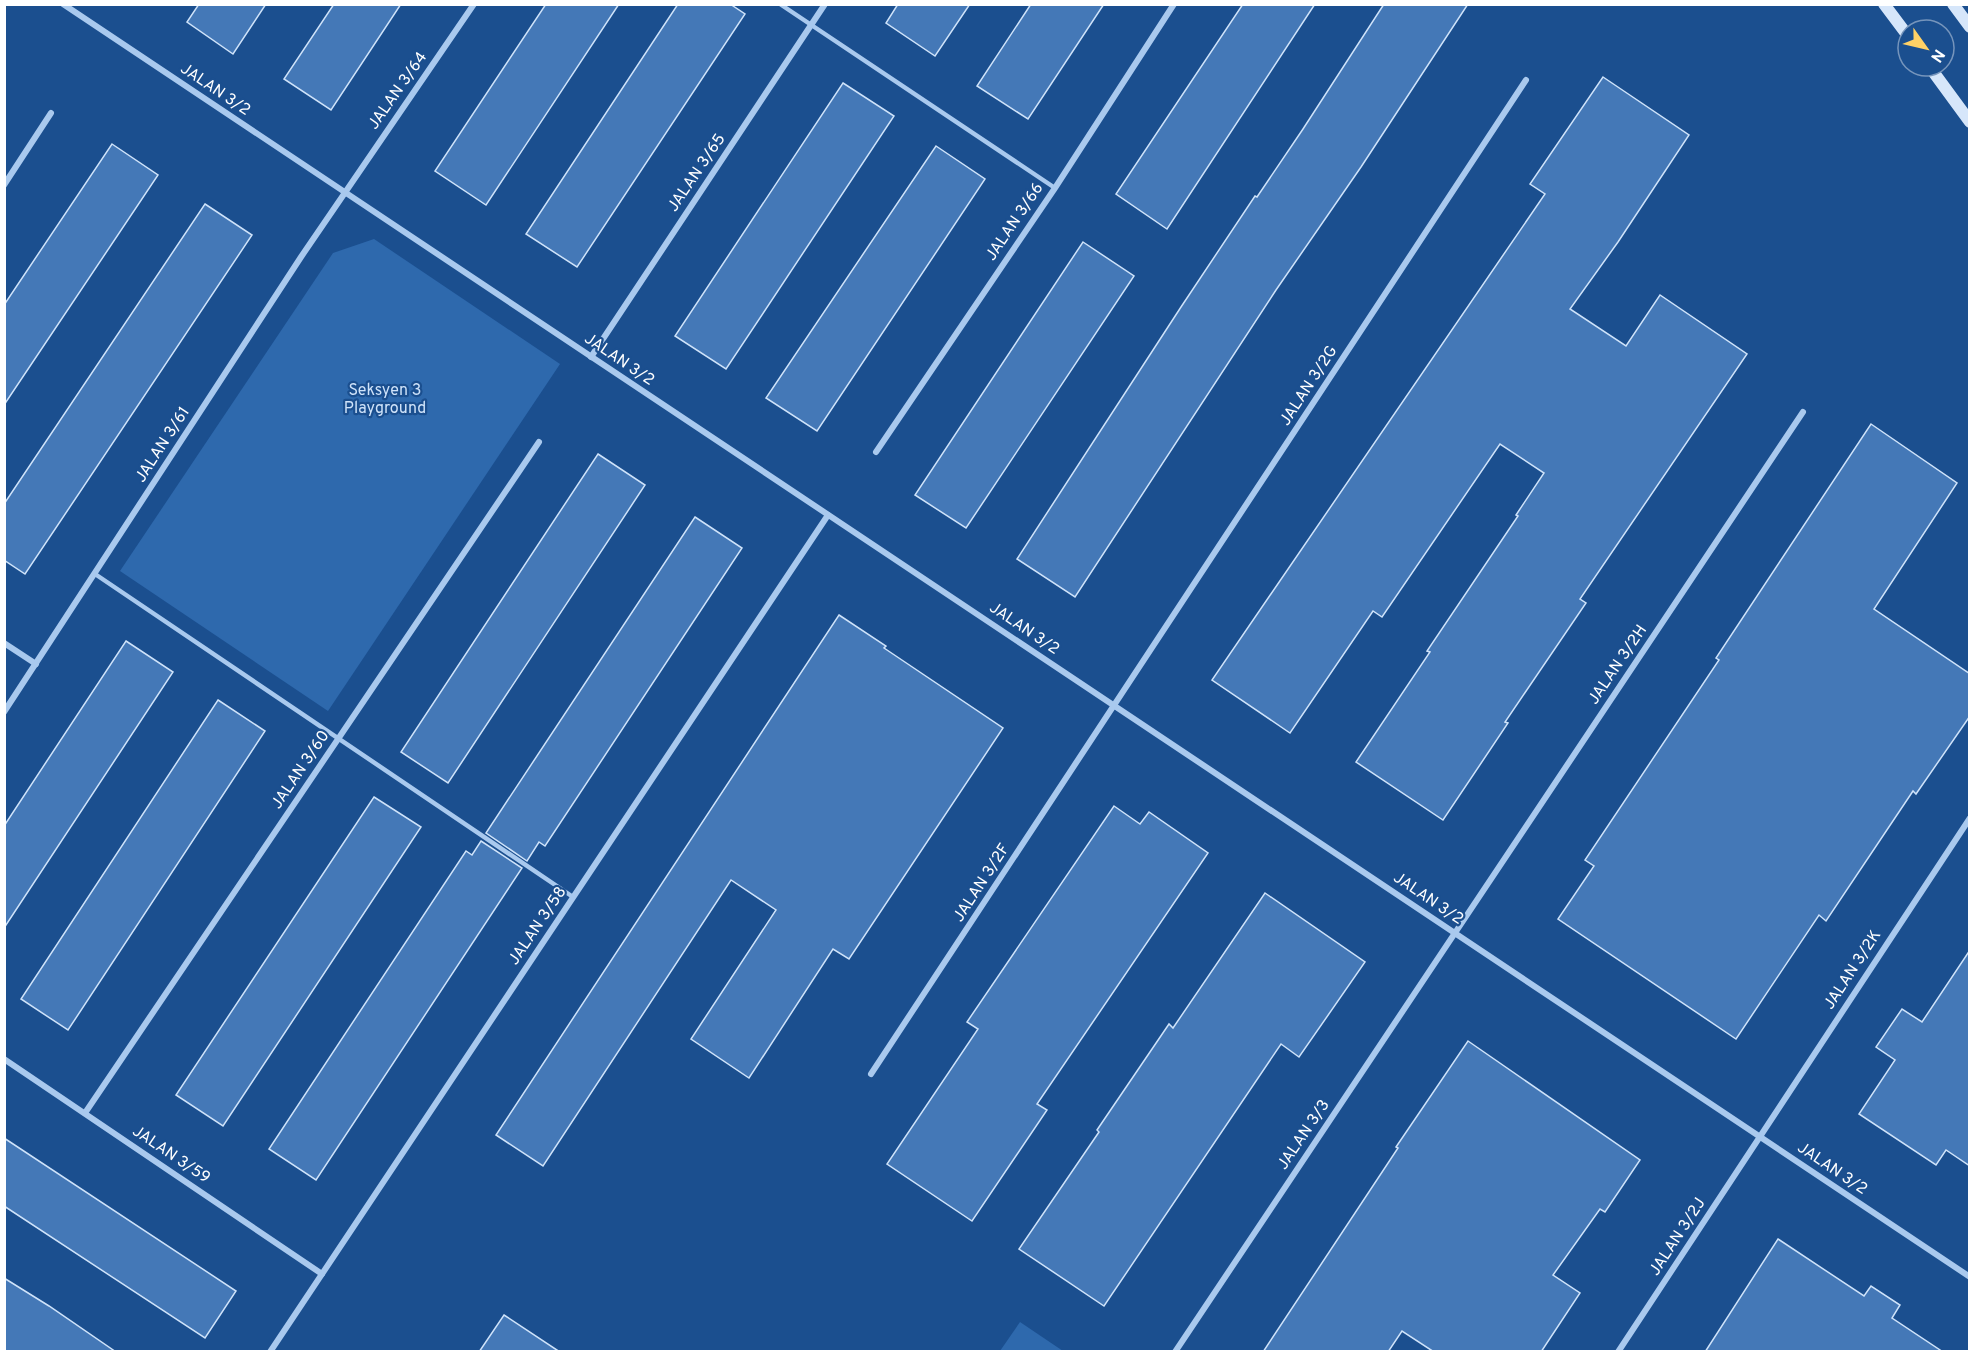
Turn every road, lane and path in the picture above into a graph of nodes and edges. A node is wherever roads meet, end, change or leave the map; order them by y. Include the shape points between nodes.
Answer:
1 (63, 4) edge
2 (474, 4) edge
3 (780, 4) edge
4 (825, 4) edge
5 (1174, 4) edge
6 (1884, 4) edge
7 (1953, 4) edge
8 (1896, 20) edge
9 (812, 26) junction
10 (1970, 27) edge
11 (1938, 78) edge
12 (1526, 80) dead end
13 (51, 113) dead end
14 (1970, 122) edge
15 (4, 185) edge
16 (1055, 188) junction
17 (345, 193) junction
18 (591, 357) junction
19 (1803, 412) dead end
20 (539, 442) dead end
21 (876, 452) dead end
22 (828, 515) junction
23 (95, 574) junction
24 (4, 643) edge
25 (36, 664) junction
26 (1114, 706) junction
27 (4, 712) edge
28 (339, 738) junction
29 (1970, 818) edge
30 (573, 897) junction
31 (1455, 933) junction
32 (4, 1059) edge
33 (872, 1074) dead end
34 (85, 1113) junction
35 (1760, 1137) junction
36 (322, 1274) junction
37 (1970, 1277) edge
38 (270, 1352) edge
39 (1175, 1352) edge
40 (1618, 1352) edge

1 - 17 street, JALAN 3/2
2 - 17 street, JALAN 3/64
3 - 9 lane
4 - 9 street, JALAN 3/65
5 - 16 street, JALAN 3/66
6 - 8 main road
7 - 10 main road
9 - 16 lane
9 - 18 street, JALAN 3/65
11 - 14 main road
12 - 26 street, JALAN 3/2G
13 - 15 street
16 - 21 street, JALAN 3/66
17 - 18 street, JALAN 3/2
17 - 23 street, JALAN 3/61
18 - 22 street, JALAN 3/2
19 - 31 street, JALAN 3/2H
20 - 28 street, JALAN 3/60
22 - 26 street, JALAN 3/2
22 - 30 street, JALAN 3/58
23 - 25 street, JALAN 3/61
23 - 28 lane
24 - 25 street
25 - 27 street, JALAN 3/61
26 - 31 street, JALAN 3/2
26 - 33 street, JALAN 3/2F
28 - 30 lane
28 - 34 street, JALAN 3/60
29 - 35 street, JALAN 3/2K
30 - 36 street, JALAN 3/58
31 - 35 street, JALAN 3/2
31 - 39 street, JALAN 3/3
32 - 34 street, JALAN 3/59
34 - 36 street, JALAN 3/59
35 - 37 street, JALAN 3/2
35 - 40 street, JALAN 3/2J
36 - 38 street, JALAN 3/58

